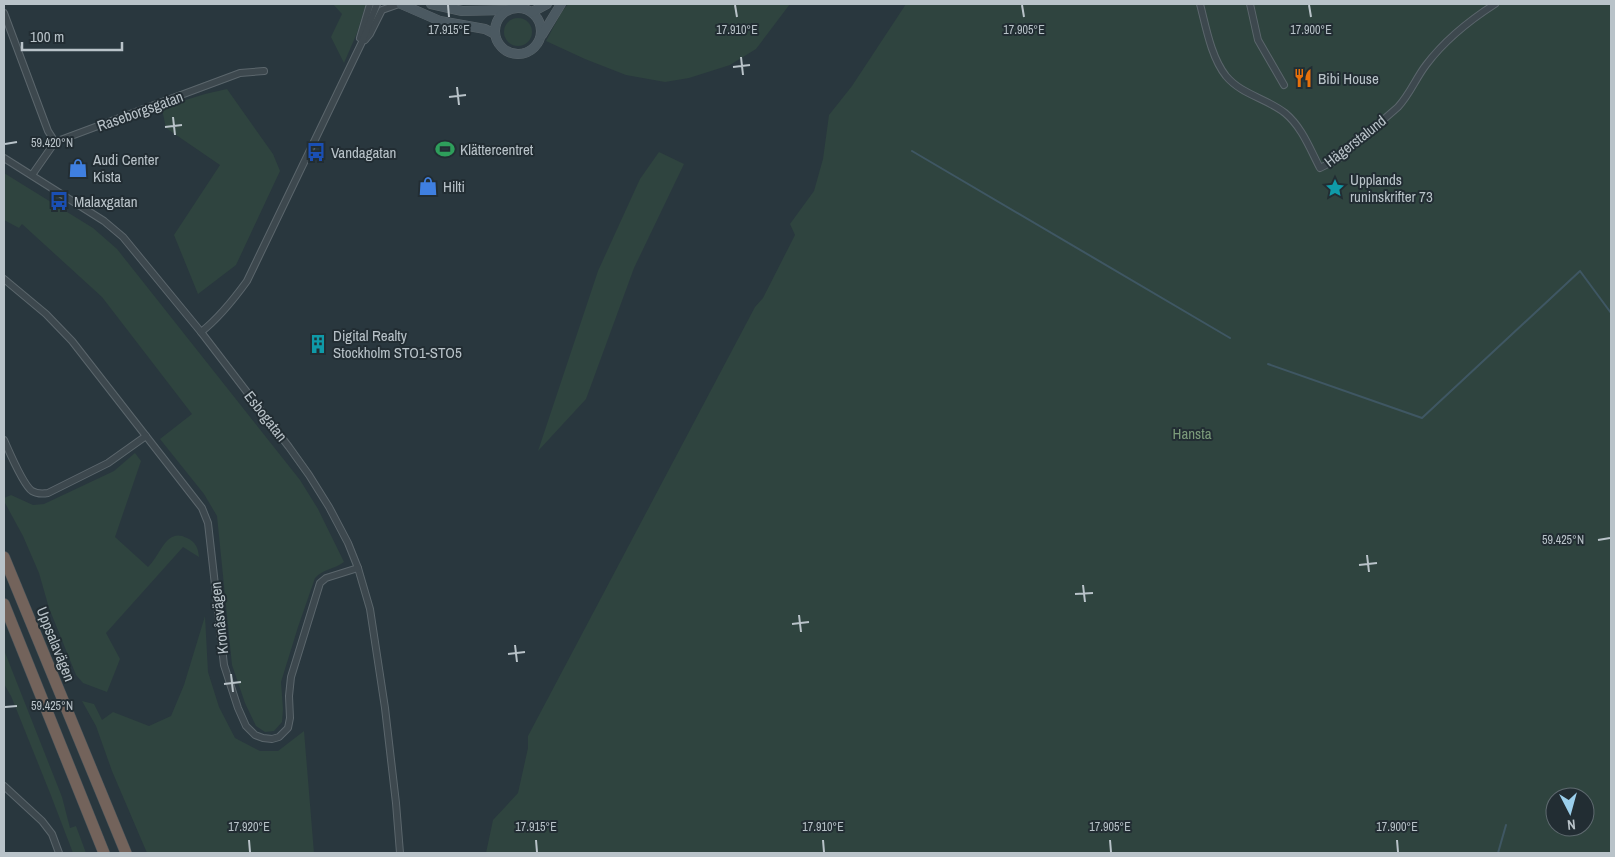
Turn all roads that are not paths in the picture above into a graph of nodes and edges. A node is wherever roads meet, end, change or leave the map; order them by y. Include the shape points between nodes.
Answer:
1 (370, 4) edge
2 (377, 4) edge
3 (400, 4) edge
4 (431, 4) edge
5 (516, 4) edge
6 (547, 4) edge
7 (561, 4) edge
8 (1200, 4) edge
9 (1250, 4) edge
10 (1495, 4) edge
11 (508, 10) junction
12 (493, 11) junction
13 (532, 12) junction
14 (4, 13) edge
15 (495, 34) junction
16 (540, 38) junction
17 (362, 42) junction
18 (355, 56) junction
19 (264, 71) dead end
20 (1284, 85) dead end
21 (55, 142) junction
22 (4, 158) edge
23 (32, 175) junction
24 (4, 279) edge
25 (200, 332) junction
26 (146, 436) junction
27 (4, 440) edge
28 (4, 556) edge
29 (358, 568) junction
30 (4, 604) edge
31 (85, 753) junction
32 (4, 786) edge
33 (59, 853) edge
34 (104, 853) edge
35 (126, 853) edge
36 (134, 853) edge
37 (400, 853) edge

1 - 18 street
2 - 17 street
3 - 15 main road via 440,20
3 - 17 street via 382,10 370,34
4 - 12 main road via 462,11
5 - 12 main road
6 - 13 main road
7 - 16 main road
8 - 10 street, Hägerstalund via 1212,46 1226,76 1241,90 1293,120 1320,168 1338,159 1398,106 1426,65 1449,40
9 - 20 street via 1258,40
11 - 12 main road
11 - 13 main road via 520,8
11 - 15 main road via 498,20
13 - 16 main road via 540,24
14 - 21 street
15 - 16 main road via 501,46 518,54 534,48
17 - 18 street
18 - 25 street via 246,281 237,295
19 - 21 street, Raseborgsgatan via 240,74
21 - 23 street
22 - 23 street, Esbogatan
23 - 25 street, Esbogatan via 104,221 123,237
24 - 26 street, Kronåsvägen via 72,341
25 - 29 street, Esbogatan via 310,475 348,543
26 - 27 street via 108,464 42,494 26,486
26 - 29 street, Kronåsvägen via 202,508 208,523 224,665 242,717 255,735 272,739 288,728 291,677 320,583
28 - 31 highway, Uppsalavägen
29 - 37 street, Esbogatan via 375,632
30 - 34 highway
31 - 35 highway, Uppsalavägen
31 - 36 highway
32 - 33 street via 42,821 52,834

